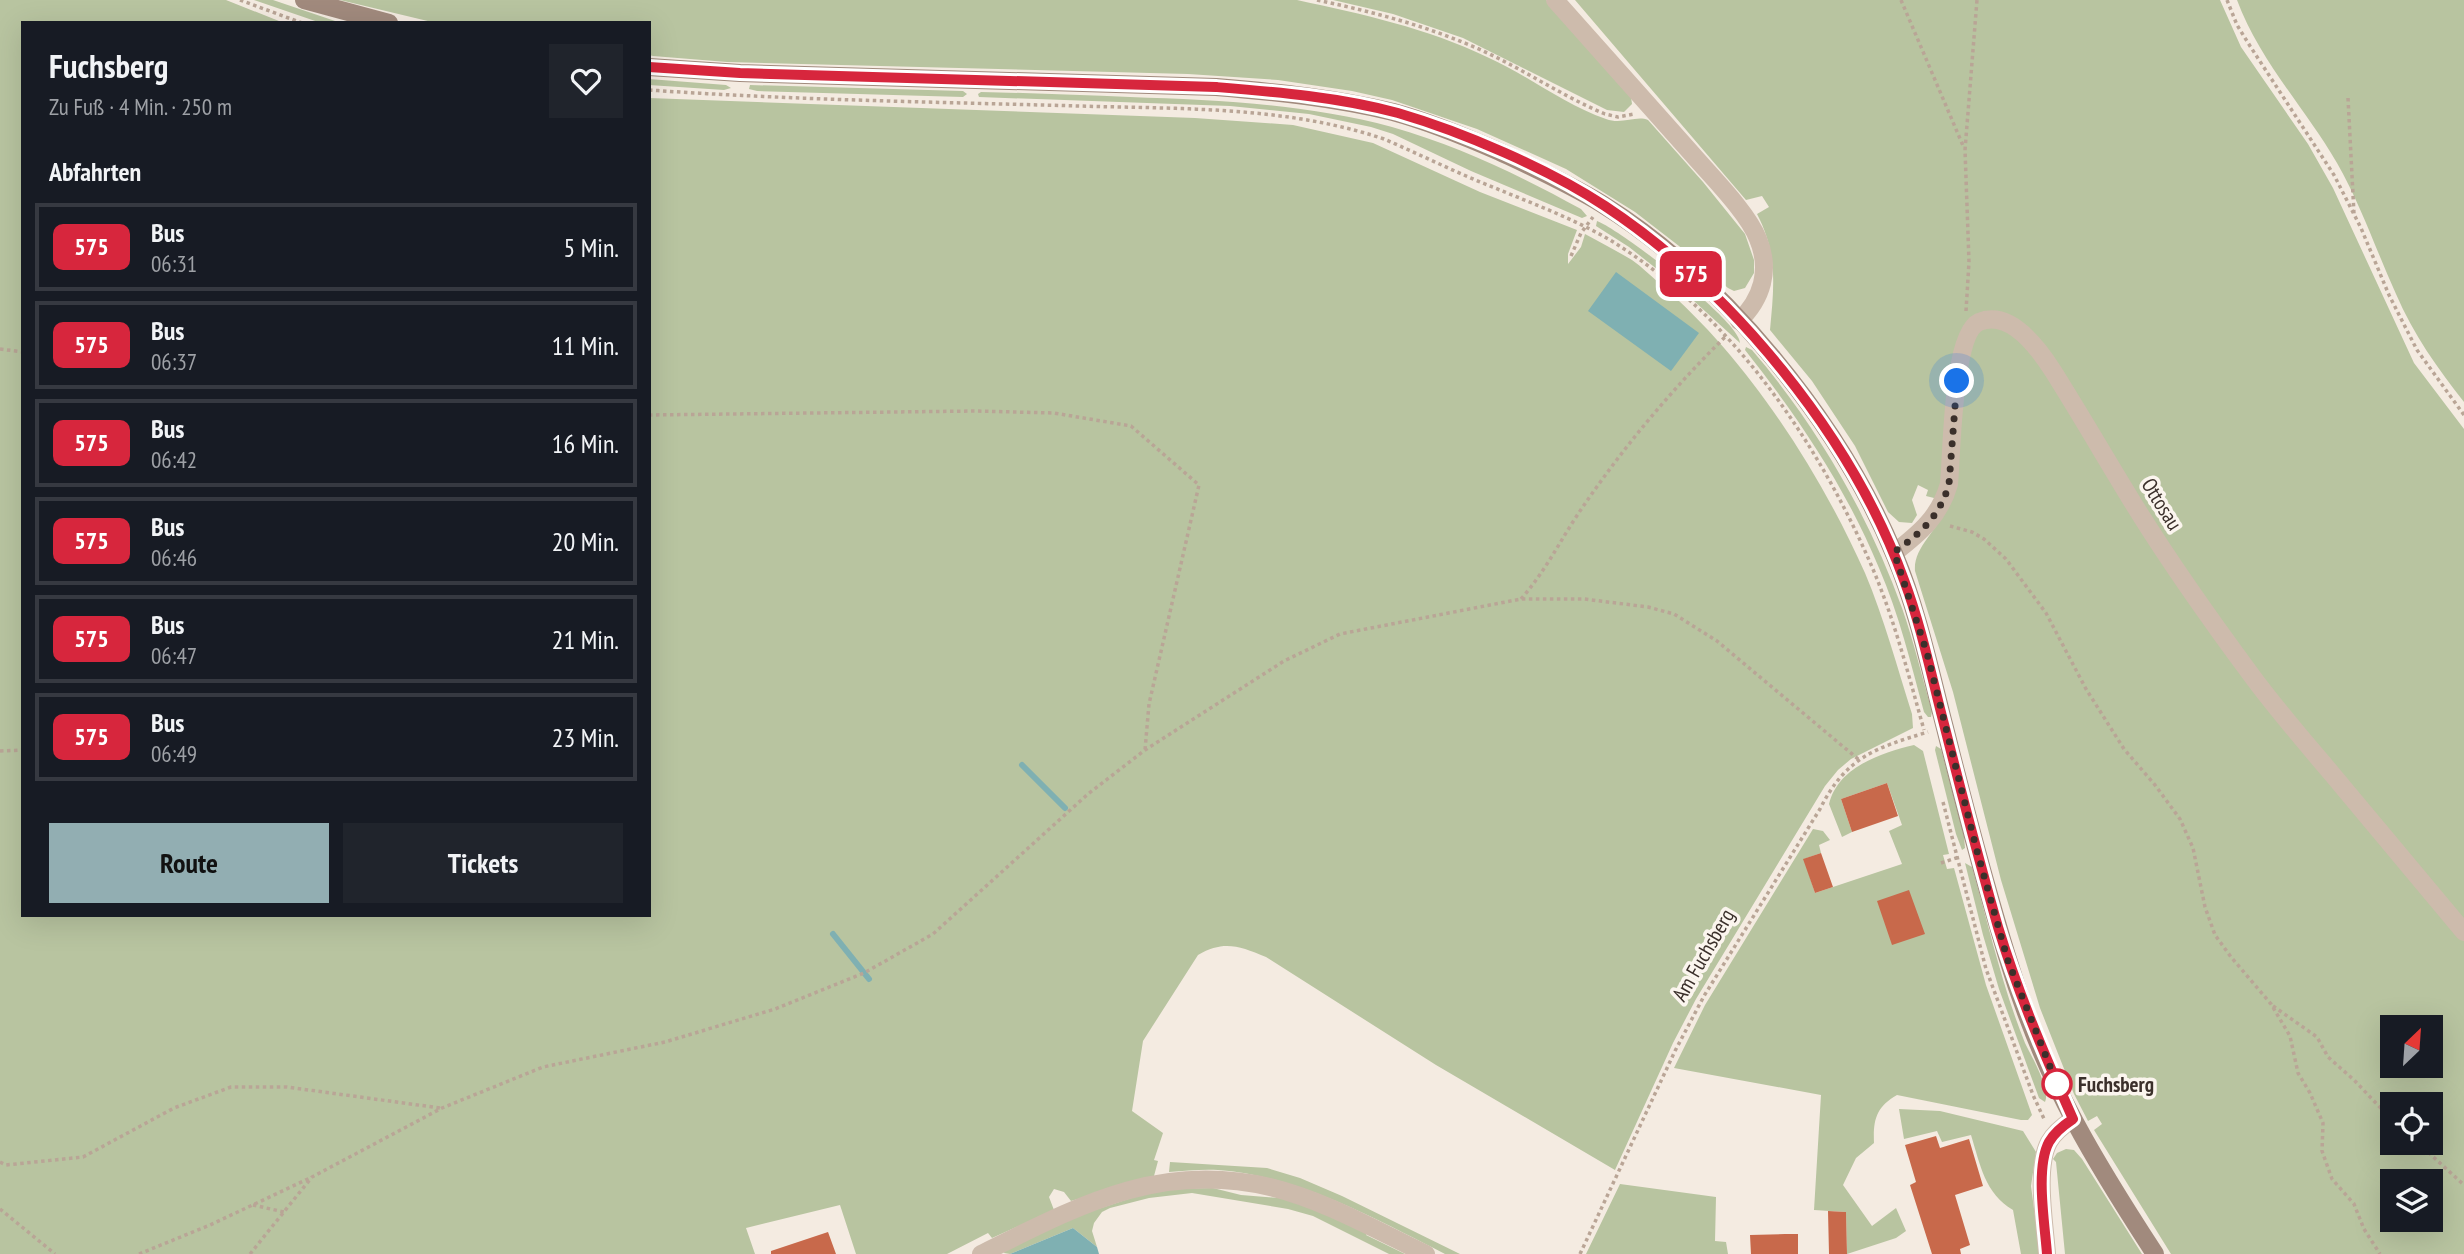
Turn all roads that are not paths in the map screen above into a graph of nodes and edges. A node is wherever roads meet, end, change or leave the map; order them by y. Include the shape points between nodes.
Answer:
1 (304, 0) edge
2 (1555, 0) edge
3 (382, 21) edge
4 (651, 67) edge
5 (1739, 321) junction
6 (1894, 552) junction
7 (2464, 932) edge
8 (2073, 1119) junction
9 (981, 1254) edge
10 (1426, 1254) edge
11 (2047, 1254) edge
12 (2155, 1254) edge

1 - 3 main road
2 - 5 street via 1752,227 1761,250 1762,286 1755,304
4 - 5 main road via 1216,87 1398,113 1491,148 1602,204 1657,243
5 - 6 main road via 1823,426
6 - 7 street, Ottosau via 1941,507 1949,484 1959,363 1971,328 1995,321 2015,328 2052,368 2159,543 2254,679
6 - 8 main road via 1927,653 2008,961
8 - 11 street via 2051,1138 2045,1154
8 - 12 main road
9 - 10 street via 1098,1200 1160,1182 1191,1179 1269,1187 1298,1196

